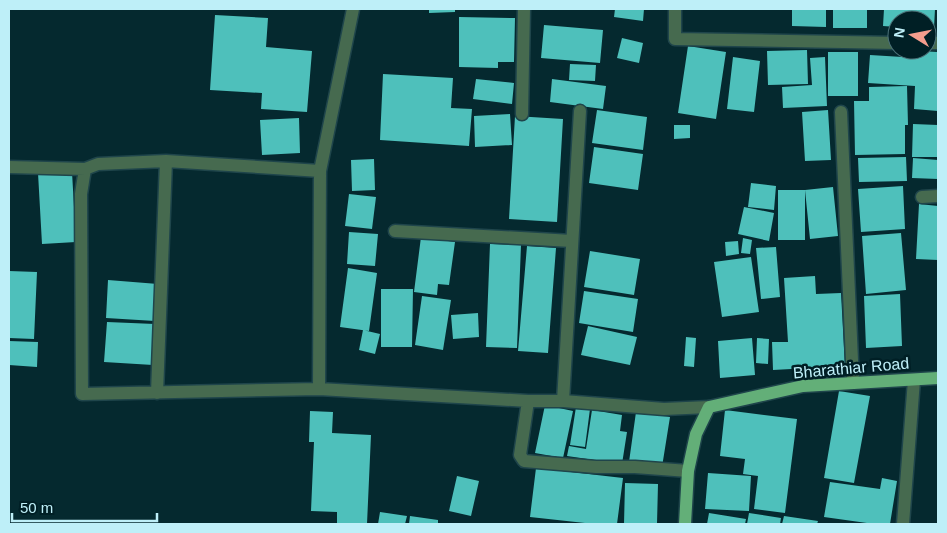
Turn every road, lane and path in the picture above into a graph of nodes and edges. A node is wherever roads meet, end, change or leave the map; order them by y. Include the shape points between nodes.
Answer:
1 (352, 9) edge
2 (524, 9) edge
3 (675, 9) edge
4 (887, 43) edge
5 (580, 111) dead end
6 (841, 112) dead end
7 (522, 114) dead end
8 (166, 161) junction
9 (9, 167) edge
10 (85, 169) junction
11 (320, 171) junction
12 (938, 196) edge
13 (922, 197) dead end
14 (394, 231) dead end
15 (572, 241) junction
16 (938, 378) edge
17 (914, 380) junction
18 (853, 383) junction
19 (319, 389) junction
20 (157, 393) junction
21 (528, 401) junction
22 (563, 401) junction
23 (709, 407) junction
24 (688, 470) junction
25 (685, 524) edge
26 (902, 524) edge

1 - 11 street
2 - 7 street
3 - 4 street via 675,39
5 - 15 street
6 - 18 street
8 - 10 street via 98,164
8 - 11 street
8 - 20 street
9 - 10 street
10 - 20 street via 82,194 82,394
11 - 19 street
12 - 13 street
14 - 15 street
15 - 22 street
16 - 17 main road, Bharathiar Road
17 - 18 main road, Bharathiar Road
17 - 26 street
18 - 23 main road, Bharathiar Road via 803,386
19 - 20 street
19 - 21 street
21 - 22 street
21 - 24 street via 520,455 524,461
22 - 23 street via 664,409
23 - 24 main road via 696,434
24 - 25 main road

